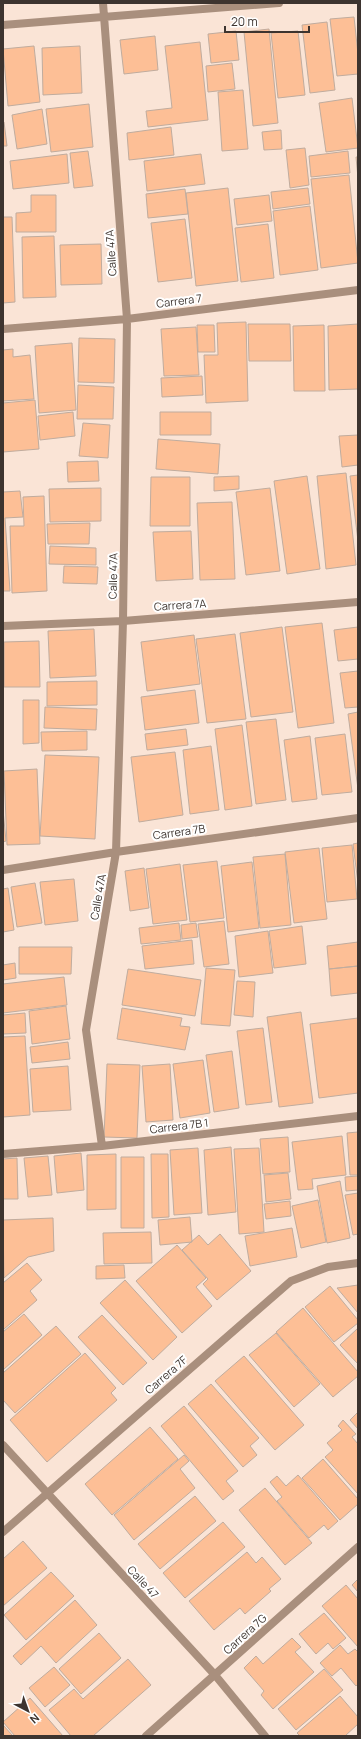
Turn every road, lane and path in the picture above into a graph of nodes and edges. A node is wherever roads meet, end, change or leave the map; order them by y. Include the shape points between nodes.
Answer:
1 (103, 3) edge
2 (279, 3) edge
3 (105, 16) junction
4 (3, 25) edge
5 (358, 290) edge
6 (127, 319) junction
7 (3, 329) edge
8 (358, 602) edge
9 (123, 621) junction
10 (3, 626) edge
11 (358, 818) edge
12 (116, 852) junction
13 (3, 870) edge
14 (358, 1116) edge
15 (102, 1146) junction
16 (3, 1154) edge
17 (358, 1263) edge
18 (3, 1445) edge
19 (47, 1494) junction
20 (3, 1532) edge
21 (358, 1548) edge
22 (215, 1675) junction
23 (146, 1736) edge
24 (265, 1736) edge

1 - 3 street, Calle 47A
2 - 3 street
3 - 4 street
3 - 6 street, Calle 47A
5 - 6 street, Carrera 7
6 - 7 street, Carrera 7
6 - 9 street, Calle 47A
8 - 9 street, Carrera 7A
9 - 10 street, Carrera 7A
9 - 12 street, Calle 47A
11 - 12 street, Carrera 7B
12 - 13 street, Carrera 7B
12 - 15 street, Calle 47A via 86,1030
14 - 15 street, Carrera 7B 1
15 - 16 street, Carrera 7B 1
17 - 19 street, Carrera 7F via 328,1267 291,1281
18 - 19 street, Calle 47
19 - 20 street, Carrera 7F
19 - 22 street, Calle 47
21 - 22 street, Carrera 7G
22 - 23 street, Carrera 7G
22 - 24 street, Calle 47

